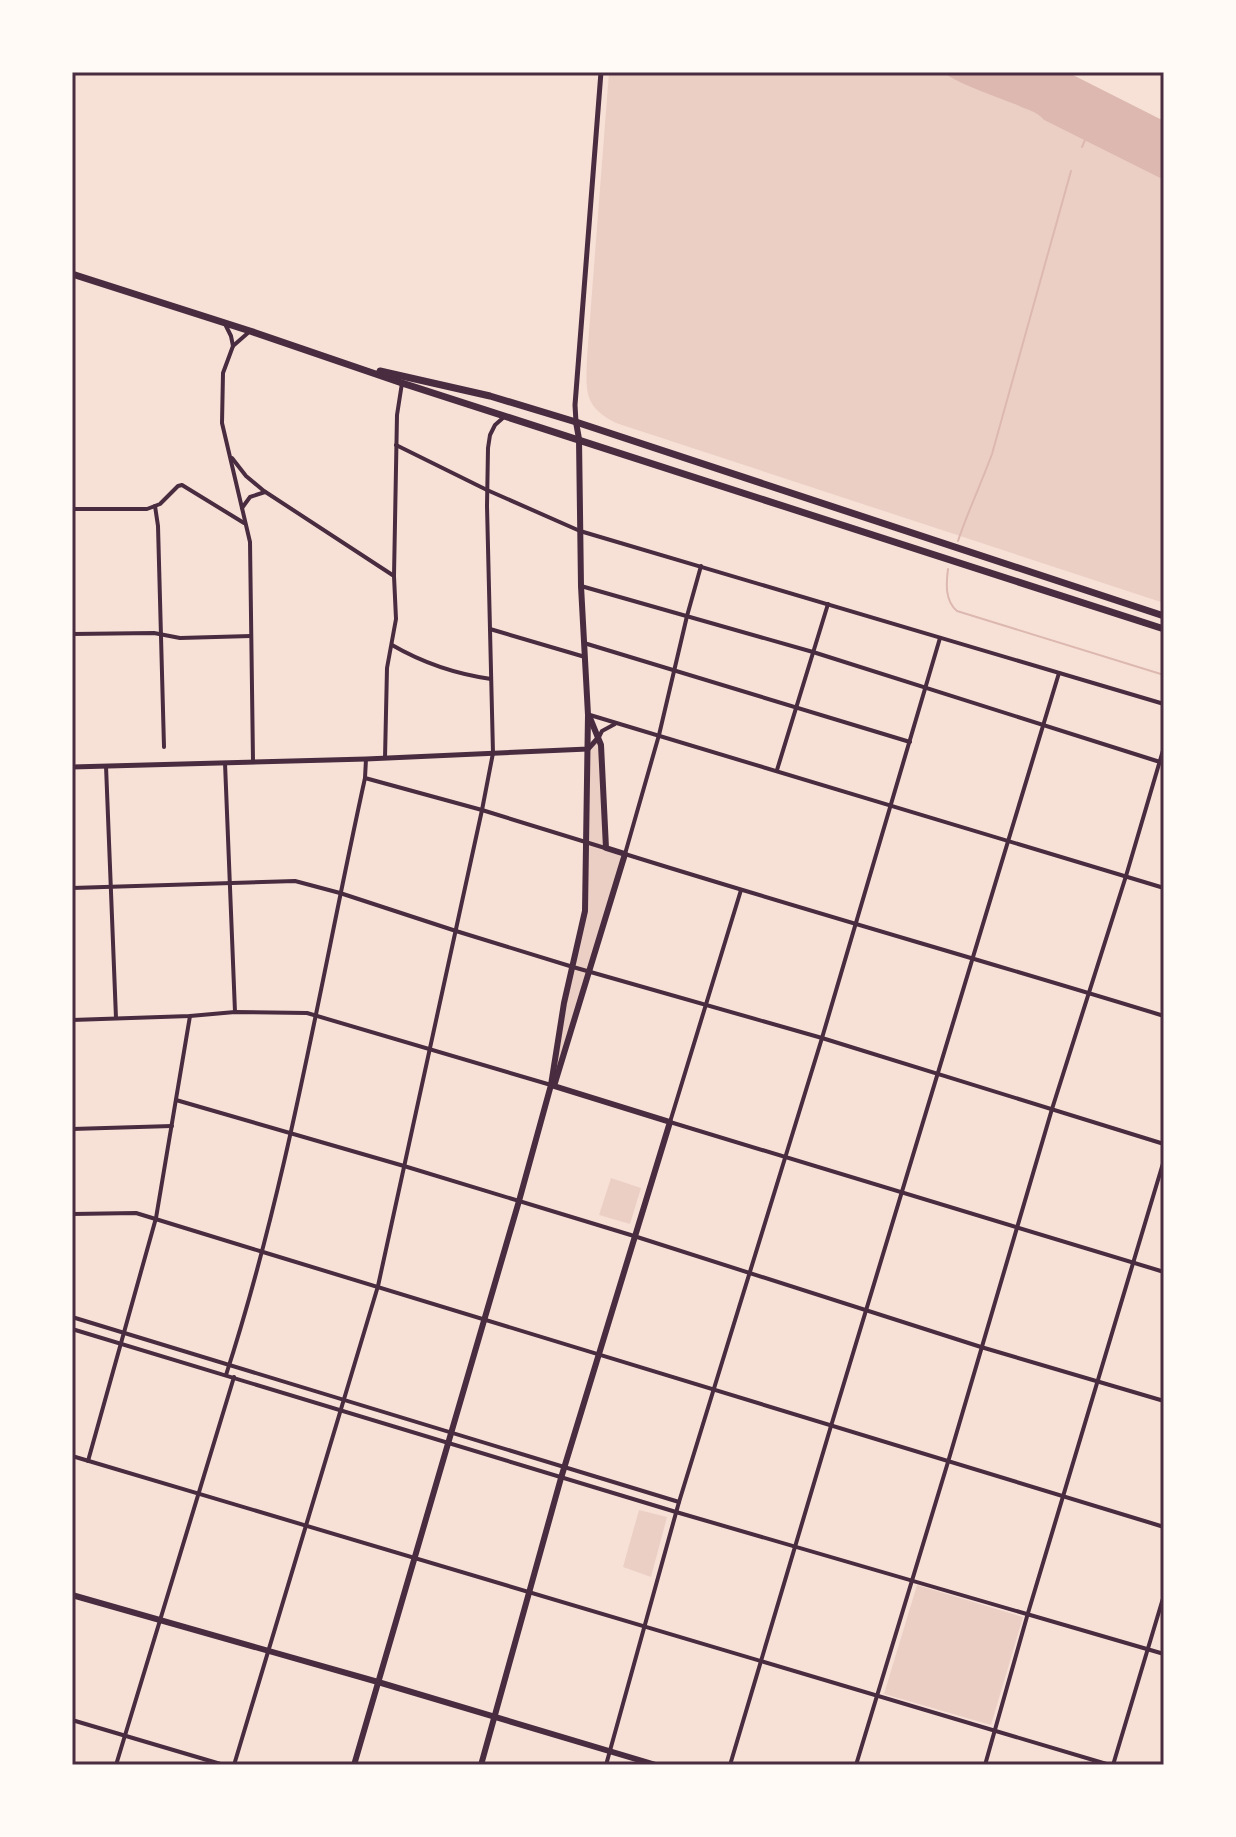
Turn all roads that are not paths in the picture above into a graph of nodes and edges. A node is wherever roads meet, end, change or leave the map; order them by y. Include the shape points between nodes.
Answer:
1 (601, 72) edge
2 (72, 274) edge
3 (225, 323) junction
4 (250, 331) junction
5 (233, 346) junction
6 (354, 365) junction
7 (402, 383) junction
8 (506, 415) junction
9 (576, 422) junction
10 (579, 439) junction
11 (396, 445) junction
12 (229, 454) junction
13 (487, 490) junction
14 (266, 492) junction
15 (155, 506) junction
16 (242, 508) junction
17 (72, 509) edge
18 (246, 525) junction
19 (580, 531) junction
20 (701, 566) junction
21 (394, 576) junction
22 (581, 586) junction
23 (828, 604) junction
24 (687, 616) junction
25 (1164, 616) edge
26 (490, 629) junction
27 (1164, 629) edge
28 (72, 634) edge
29 (161, 635) junction
30 (251, 636) junction
31 (940, 638) junction
32 (584, 643) junction
33 (392, 645) junction
34 (813, 652) junction
35 (585, 657) junction
36 (675, 669) junction
37 (1059, 673) junction
38 (491, 679) junction
39 (925, 689) junction
40 (1164, 704) edge
41 (796, 706) junction
42 (588, 715) junction
43 (617, 723) junction
44 (1044, 724) junction
45 (659, 735) junction
46 (599, 737) junction
47 (910, 742) junction
48 (164, 747) dead end
49 (1164, 747) edge
50 (588, 749) junction
51 (493, 753) junction
52 (385, 758) junction
53 (366, 759) junction
54 (225, 761) junction
55 (253, 761) junction
56 (1160, 762) junction
57 (106, 766) junction
58 (72, 767) edge
59 (777, 771) junction
60 (365, 778) junction
61 (890, 806) junction
62 (482, 810) junction
63 (1008, 841) junction
64 (586, 842) junction
65 (606, 848) junction
66 (625, 854) junction
67 (1126, 876) junction
68 (229, 882) junction
69 (111, 886) junction
70 (72, 888) edge
71 (1164, 888) edge
72 (741, 890) junction
73 (340, 893) junction
74 (856, 925) junction
75 (456, 931) junction
76 (973, 957) junction
77 (573, 967) junction
78 (588, 971) junction
79 (1089, 993) junction
80 (705, 1005) junction
81 (235, 1012) junction
82 (317, 1015) junction
83 (190, 1016) junction
84 (1164, 1016) edge
85 (116, 1018) junction
86 (72, 1020) edge
87 (822, 1038) junction
88 (430, 1049) junction
89 (937, 1075) junction
90 (553, 1085) junction
91 (176, 1100) junction
92 (1052, 1109) junction
93 (670, 1122) junction
94 (172, 1126) junction
95 (72, 1129) edge
96 (291, 1133) junction
97 (1164, 1144) edge
98 (786, 1157) junction
99 (1164, 1160) edge
100 (404, 1166) junction
101 (901, 1192) junction
102 (519, 1201) junction
103 (72, 1214) edge
104 (156, 1218) junction
105 (1016, 1228) junction
106 (634, 1236) junction
107 (263, 1252) junction
108 (1133, 1263) junction
109 (1164, 1272) edge
110 (750, 1273) junction
111 (378, 1286) junction
112 (866, 1310) junction
113 (72, 1317) edge
114 (484, 1318) junction
115 (72, 1329) edge
116 (124, 1333) junction
117 (121, 1344) junction
118 (981, 1347) junction
119 (599, 1354) junction
120 (229, 1365) junction
121 (226, 1375) junction
122 (234, 1377) junction
123 (1097, 1381) junction
124 (713, 1390) junction
125 (344, 1400) junction
126 (1164, 1401) edge
127 (341, 1410) junction
128 (831, 1426) junction
129 (450, 1432) junction
130 (447, 1443) junction
131 (72, 1456) edge
132 (88, 1461) junction
133 (948, 1462) junction
134 (565, 1467) junction
135 (561, 1478) junction
136 (199, 1495) junction
137 (1063, 1496) junction
138 (679, 1502) junction
139 (676, 1512) junction
140 (307, 1527) junction
141 (1164, 1527) edge
142 (795, 1546) junction
143 (414, 1559) junction
144 (912, 1580) junction
145 (530, 1593) junction
146 (72, 1595) edge
147 (1164, 1595) edge
148 (1028, 1613) junction
149 (162, 1620) junction
150 (644, 1626) junction
151 (1148, 1649) junction
152 (269, 1652) junction
153 (1164, 1654) edge
154 (761, 1661) junction
155 (378, 1682) junction
156 (877, 1695) junction
157 (495, 1717) junction
158 (72, 1720) edge
159 (995, 1730) junction
160 (125, 1736) junction
161 (609, 1751) junction
162 (116, 1765) edge
163 (224, 1765) edge
164 (234, 1765) edge
165 (354, 1765) edge
166 (481, 1765) edge
167 (606, 1765) edge
168 (656, 1765) edge
169 (730, 1765) edge
170 (856, 1765) edge
171 (985, 1765) edge
172 (1111, 1765) edge

1 - 9 street
2 - 3 highway
3 - 4 highway
3 - 5 street
4 - 5 street
4 - 6 highway
5 - 12 street via 223,373 222,423
6 - 7 highway
6 - 9 highway
7 - 8 highway
7 - 11 street
8 - 10 highway
8 - 13 street via 490,435
9 - 10 main road
9 - 25 highway
10 - 19 main road
10 - 27 highway
11 - 13 street
11 - 21 street
12 - 14 street
12 - 16 street
13 - 19 street
13 - 26 street
14 - 16 street via 250,497
14 - 21 street
15 - 17 street
15 - 18 street via 182,485
15 - 29 street
16 - 18 street
18 - 30 street
19 - 20 street
19 - 22 main road
20 - 23 street
20 - 24 street
21 - 33 street
22 - 24 street
22 - 32 main road
23 - 31 street
23 - 34 street
24 - 34 street
24 - 36 street
26 - 35 street
26 - 38 street
28 - 29 street
29 - 30 street
29 - 48 street
30 - 55 street
31 - 37 street
31 - 39 street
32 - 35 main road
32 - 36 street
33 - 38 street via 443,669
33 - 52 street
34 - 39 street
34 - 41 street
35 - 42 main road
36 - 41 street
36 - 45 street
37 - 40 street
37 - 44 street
38 - 51 street
39 - 44 street
39 - 47 street
41 - 47 street
41 - 59 street
42 - 43 street
42 - 46 main road
42 - 50 main road
43 - 45 street
43 - 46 street
44 - 56 street
44 - 63 street
45 - 59 street
45 - 66 street
46 - 50 street
46 - 65 main road
47 - 61 street
49 - 56 street
50 - 51 street
50 - 64 main road
51 - 52 street
51 - 62 street
52 - 53 street
53 - 55 street
53 - 60 street
54 - 55 street
54 - 57 street
54 - 68 street
56 - 67 street
57 - 58 street
57 - 69 street
59 - 61 street
60 - 62 street
60 - 73 street
61 - 63 street
61 - 74 street
62 - 64 street
62 - 75 street
63 - 67 street
63 - 76 street
64 - 65 street
64 - 77 main road via 585,911
65 - 66 main road
66 - 72 street
66 - 78 main road
67 - 71 street
67 - 79 street
68 - 69 street
68 - 73 street via 295,881
68 - 81 street
69 - 70 street
69 - 85 street
72 - 74 street
72 - 80 street
73 - 75 street
73 - 82 street
74 - 76 street
74 - 87 street
75 - 77 street
75 - 88 street
76 - 79 street
76 - 89 street
77 - 78 street
77 - 90 main road
78 - 80 street
78 - 90 main road
79 - 84 street
79 - 92 street
80 - 87 street
80 - 93 street
81 - 82 street
81 - 83 street
82 - 88 street
82 - 96 street
83 - 85 street
83 - 91 street
85 - 86 street
87 - 89 street
87 - 98 street
88 - 90 street
88 - 100 street
89 - 92 street
89 - 101 street
90 - 93 main road
90 - 102 main road
91 - 94 street
91 - 96 street
92 - 97 street
92 - 105 street
93 - 98 street
93 - 106 main road
94 - 95 street
94 - 104 street
96 - 100 street
96 - 107 street
98 - 101 street
98 - 110 street
99 - 108 street
100 - 102 street
100 - 111 street
101 - 105 street
101 - 112 street
102 - 106 street
102 - 114 main road
103 - 104 street via 136,1213
104 - 107 street
104 - 116 street
105 - 108 street
105 - 118 street
106 - 110 street
106 - 119 main road
107 - 111 street
107 - 120 street
108 - 109 street
108 - 123 street
110 - 112 street
110 - 124 street
111 - 114 street
111 - 125 street
112 - 118 street
112 - 128 street
113 - 116 street
114 - 119 street
114 - 129 main road
115 - 117 street
116 - 117 street
116 - 120 street
117 - 121 street
117 - 132 street
118 - 123 street
118 - 133 street
119 - 124 street
119 - 134 main road
120 - 121 street
120 - 125 street
121 - 122 street
122 - 127 street
122 - 136 street
123 - 126 street
123 - 137 street
124 - 128 street
124 - 138 street
125 - 127 street
125 - 129 street
127 - 130 street
127 - 140 street
128 - 133 street
128 - 142 street
129 - 130 main road
129 - 134 street
130 - 135 street
130 - 143 main road
131 - 132 street
132 - 136 street
133 - 137 street
133 - 144 street
134 - 135 main road
134 - 138 street
135 - 139 street
135 - 145 main road
136 - 140 street
136 - 149 street
137 - 141 street
137 - 148 street
138 - 139 street
139 - 142 street
139 - 150 street
140 - 143 street
140 - 152 street
142 - 144 street
142 - 154 street
143 - 145 street
143 - 155 main road
144 - 148 street
144 - 156 street
145 - 150 street
145 - 157 main road
146 - 149 main road
147 - 151 street
148 - 151 street
148 - 159 street
149 - 152 main road
149 - 160 street
150 - 154 street
150 - 161 street
151 - 153 street
151 - 172 street
152 - 155 main road
152 - 164 street
154 - 156 street
154 - 169 street
155 - 157 main road
155 - 165 main road
156 - 159 street
156 - 170 street
157 - 161 main road
157 - 166 main road
158 - 160 street
159 - 171 street
159 - 172 street
160 - 162 street
160 - 163 street
161 - 167 street
161 - 168 main road

